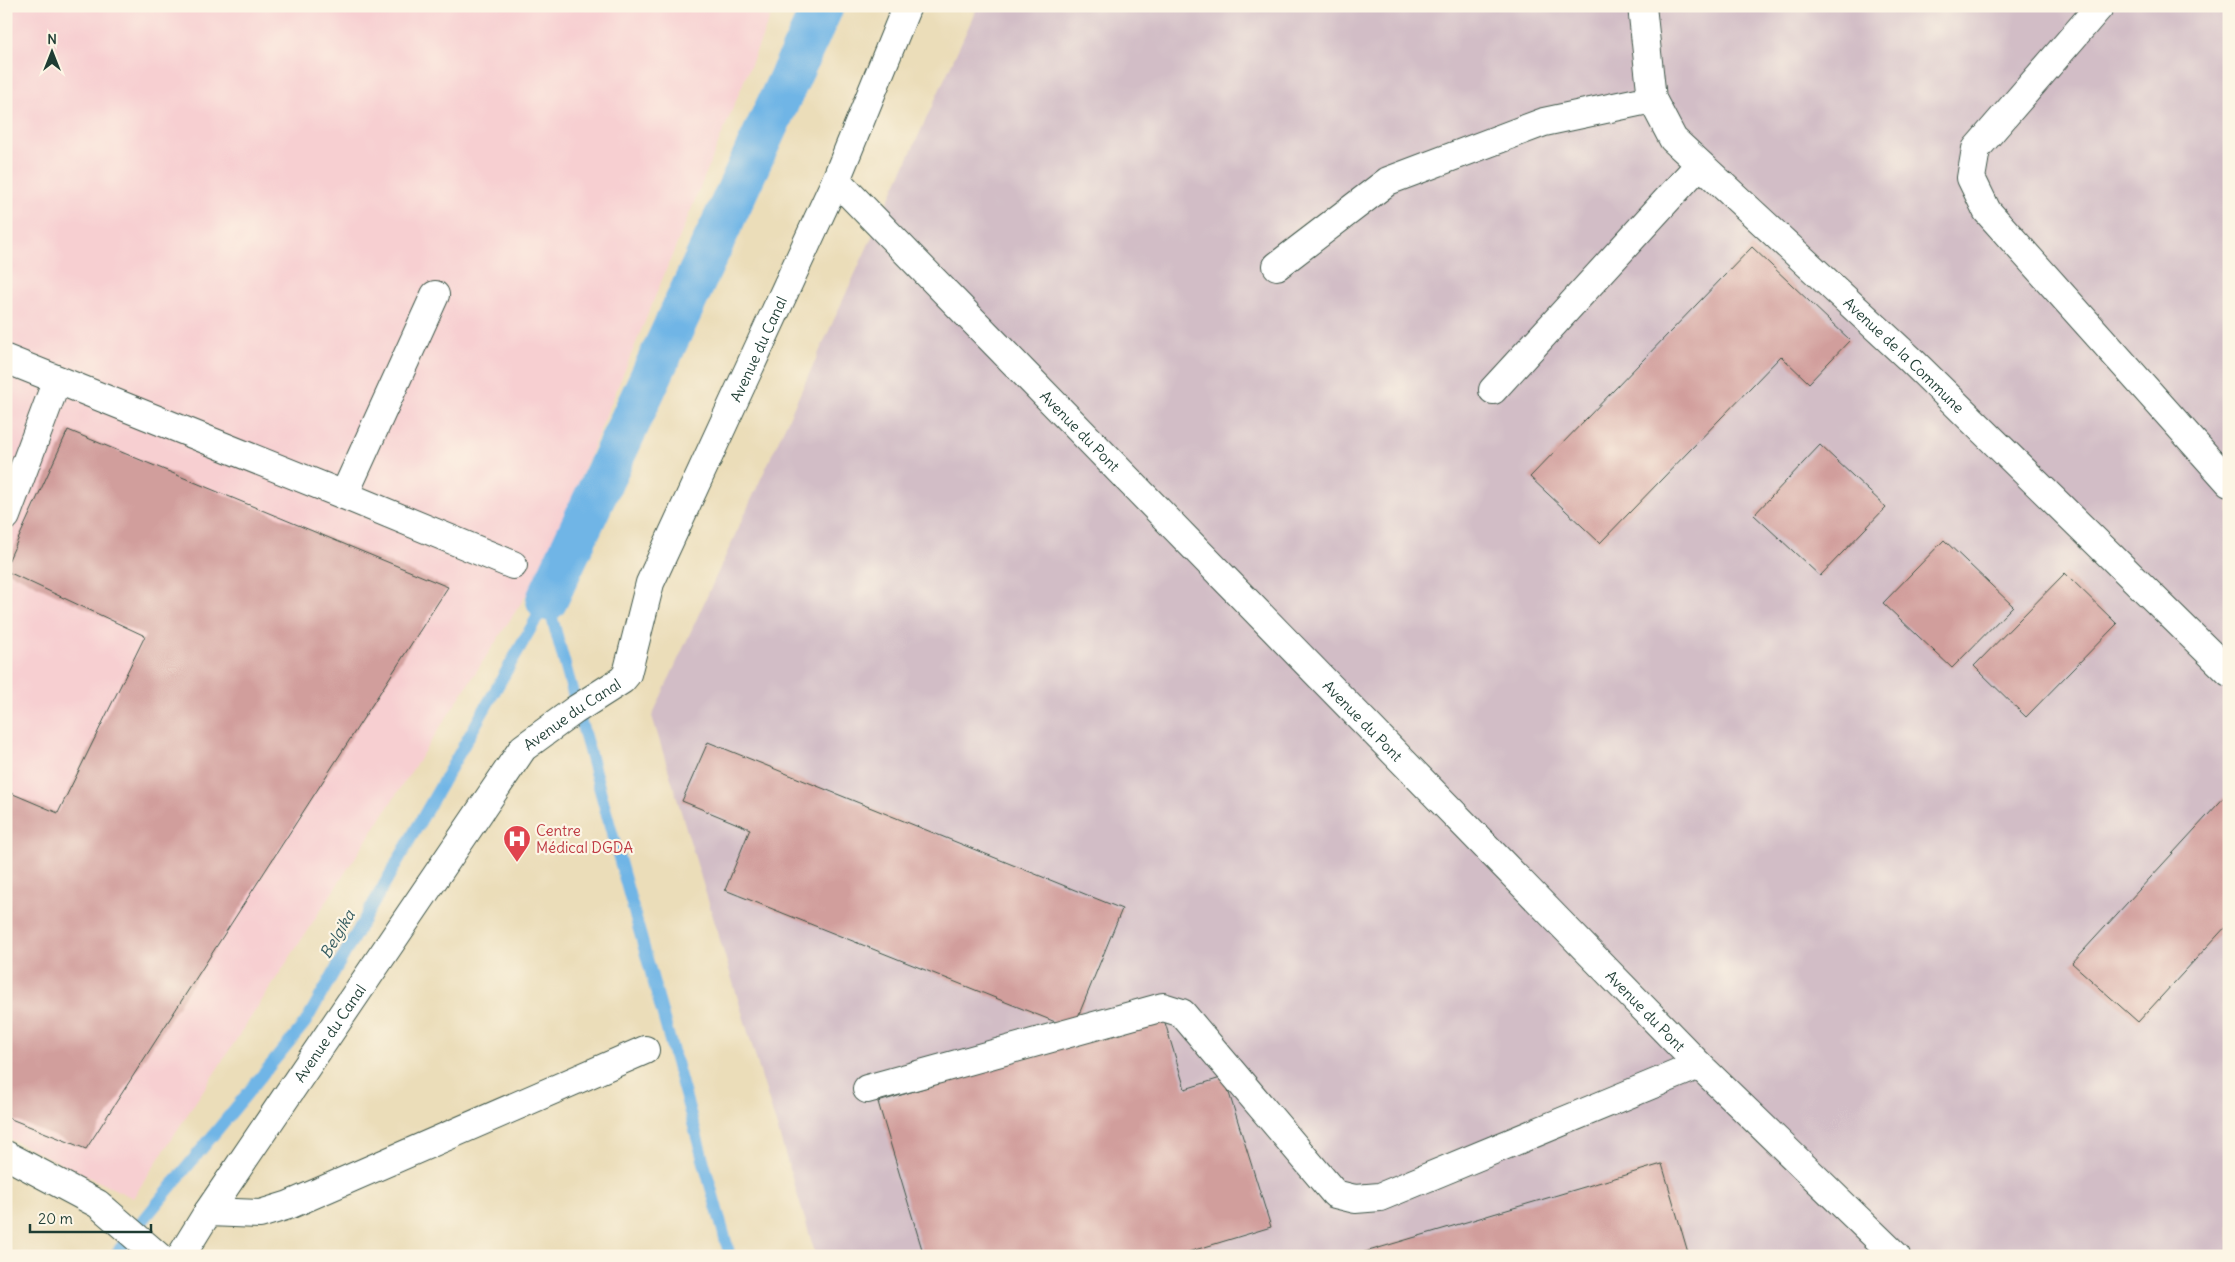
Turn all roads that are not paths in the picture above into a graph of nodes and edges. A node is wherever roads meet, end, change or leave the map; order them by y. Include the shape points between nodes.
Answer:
1 (907, 6) edge
2 (1642, 6) edge
3 (2100, 6) edge
4 (1652, 99) junction
5 (1699, 165) junction
6 (836, 180) junction
7 (1277, 266) dead end
8 (435, 295) dead end
9 (6, 359) edge
10 (57, 380) junction
11 (1493, 390) dead end
12 (2229, 482) edge
13 (344, 495) junction
14 (6, 516) edge
15 (513, 566) dead end
16 (2229, 672) edge
17 (644, 1050) dead end
18 (1699, 1065) junction
19 (867, 1089) dead end
20 (6, 1155) edge
21 (208, 1212) junction
22 (155, 1254) edge
23 (180, 1256) edge
24 (1896, 1256) edge

1 - 6 street, Avenue du Canal
2 - 4 street, Avenue de la Commune
3 - 12 street via 1976,149 1971,178 1987,211
4 - 5 street, Avenue de la Commune via 1673,139
4 - 7 street via 1544,122 1388,181
5 - 11 street
5 - 16 street, Avenue de la Commune via 1910,359
6 - 18 street, Avenue du Pont
6 - 21 street, Avenue du Canal via 650,584 627,674 522,748
8 - 13 street
9 - 10 street
10 - 13 street
10 - 14 street
13 - 15 street
17 - 21 street via 289,1205 260,1214
18 - 19 street via 1380,1197 1355,1199 1335,1194 1182,1013 1163,1008
18 - 24 street, Avenue du Pont
20 - 22 street via 98,1204
21 - 23 street, Avenue du Canal

